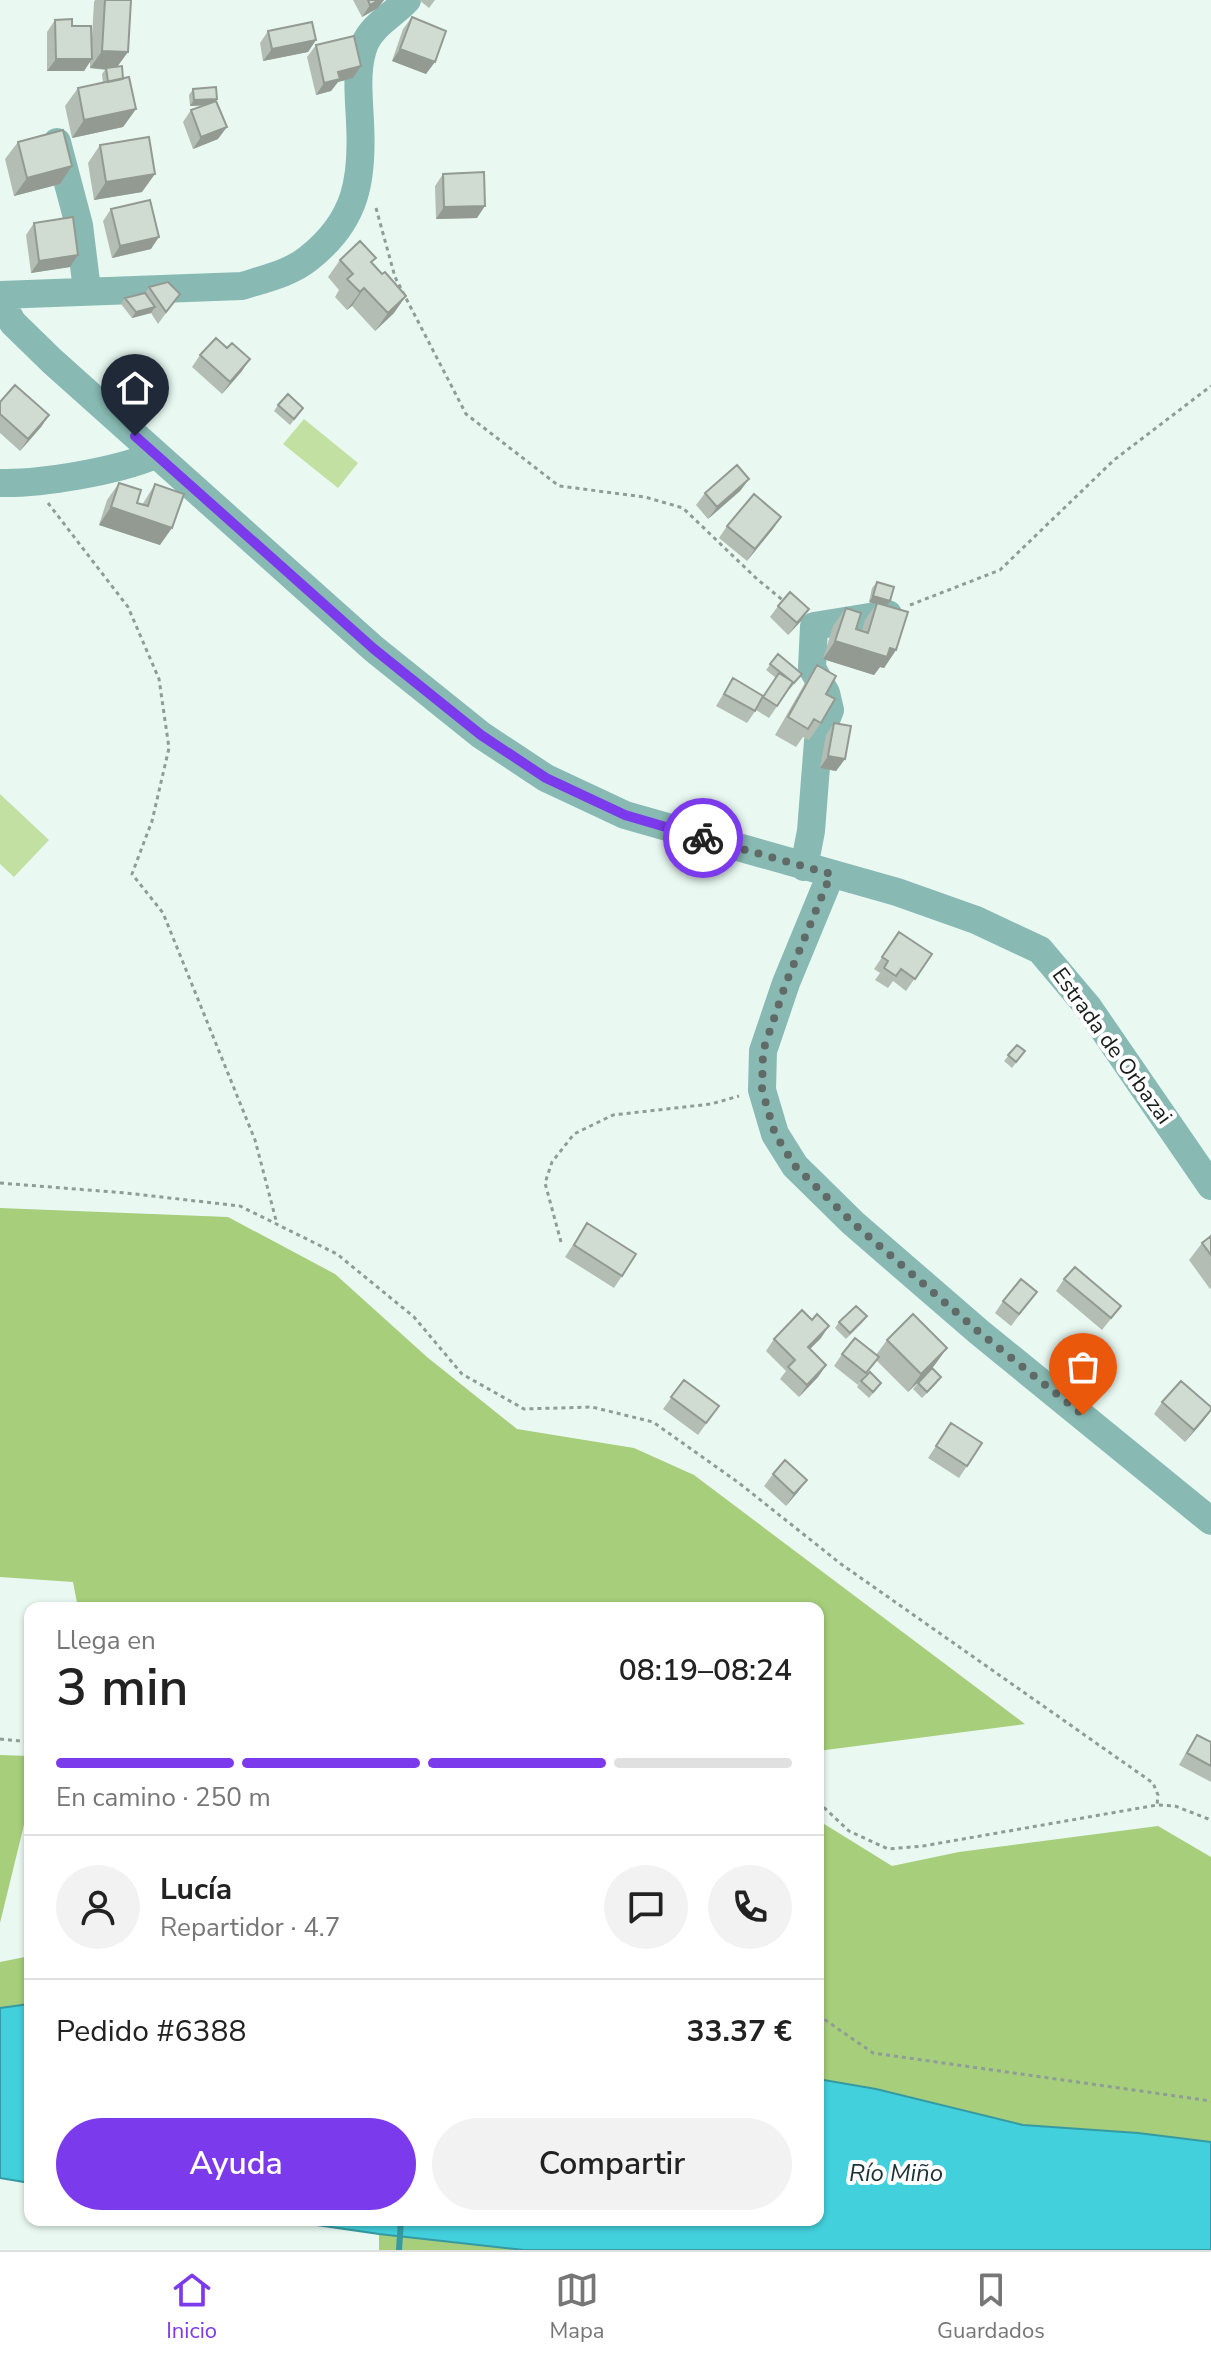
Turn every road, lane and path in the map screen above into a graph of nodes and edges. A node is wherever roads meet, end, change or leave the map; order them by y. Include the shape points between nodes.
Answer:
1 (407, 0) edge
2 (57, 141) edge
3 (374, 203) dead end
4 (87, 290) junction
5 (0, 295) edge
6 (0, 301) edge
7 (1211, 386) edge
8 (155, 455) junction
9 (31, 481) junction
10 (0, 483) edge
11 (888, 614) joint
12 (814, 626) junction
13 (818, 870) junction
14 (762, 1090) junction
15 (0, 1183) edge
16 (1211, 1186) edge
17 (277, 1225) junction
18 (561, 1242) dead end
19 (1211, 1521) edge
20 (0, 1739) edge
21 (24, 1741) edge
22 (1157, 1805) junction
23 (824, 1808) edge
24 (1211, 1820) edge
25 (824, 2019) edge
26 (1211, 2101) edge

1 - 4 street via 365,41 359,62 360,181 351,206 308,260 242,286
2 - 4 street via 79,225
3 - 12 path via 395,277 466,414 559,486 645,497 683,508
4 - 5 street
6 - 8 street, Estrada de Orbazai via 13,323
7 - 11 path via 1114,460 1000,570
8 - 9 street
8 - 13 street, Estrada de Orbazai via 374,649 481,735 546,778 625,815
9 - 10 street
9 - 17 path via 128,607 159,679 169,748 152,821 132,874 163,913 255,1140
11 - 12 street
12 - 13 street via 812,668 830,710 818,741 811,831
13 - 14 street via 763,1051
13 - 16 street, Estrada de Orbazai via 976,920 1040,950 1088,1007
14 - 18 path via 711,1104 613,1115 574,1134 552,1162 545,1183
14 - 19 street via 775,1134 795,1166 853,1223
15 - 17 path via 240,1206
17 - 22 path via 337,1254 414,1317 462,1374 524,1409 592,1407 653,1422 841,1564 1153,1783
20 - 21 path
22 - 23 path via 888,1849 849,1831
22 - 24 path
25 - 26 path via 873,2053

